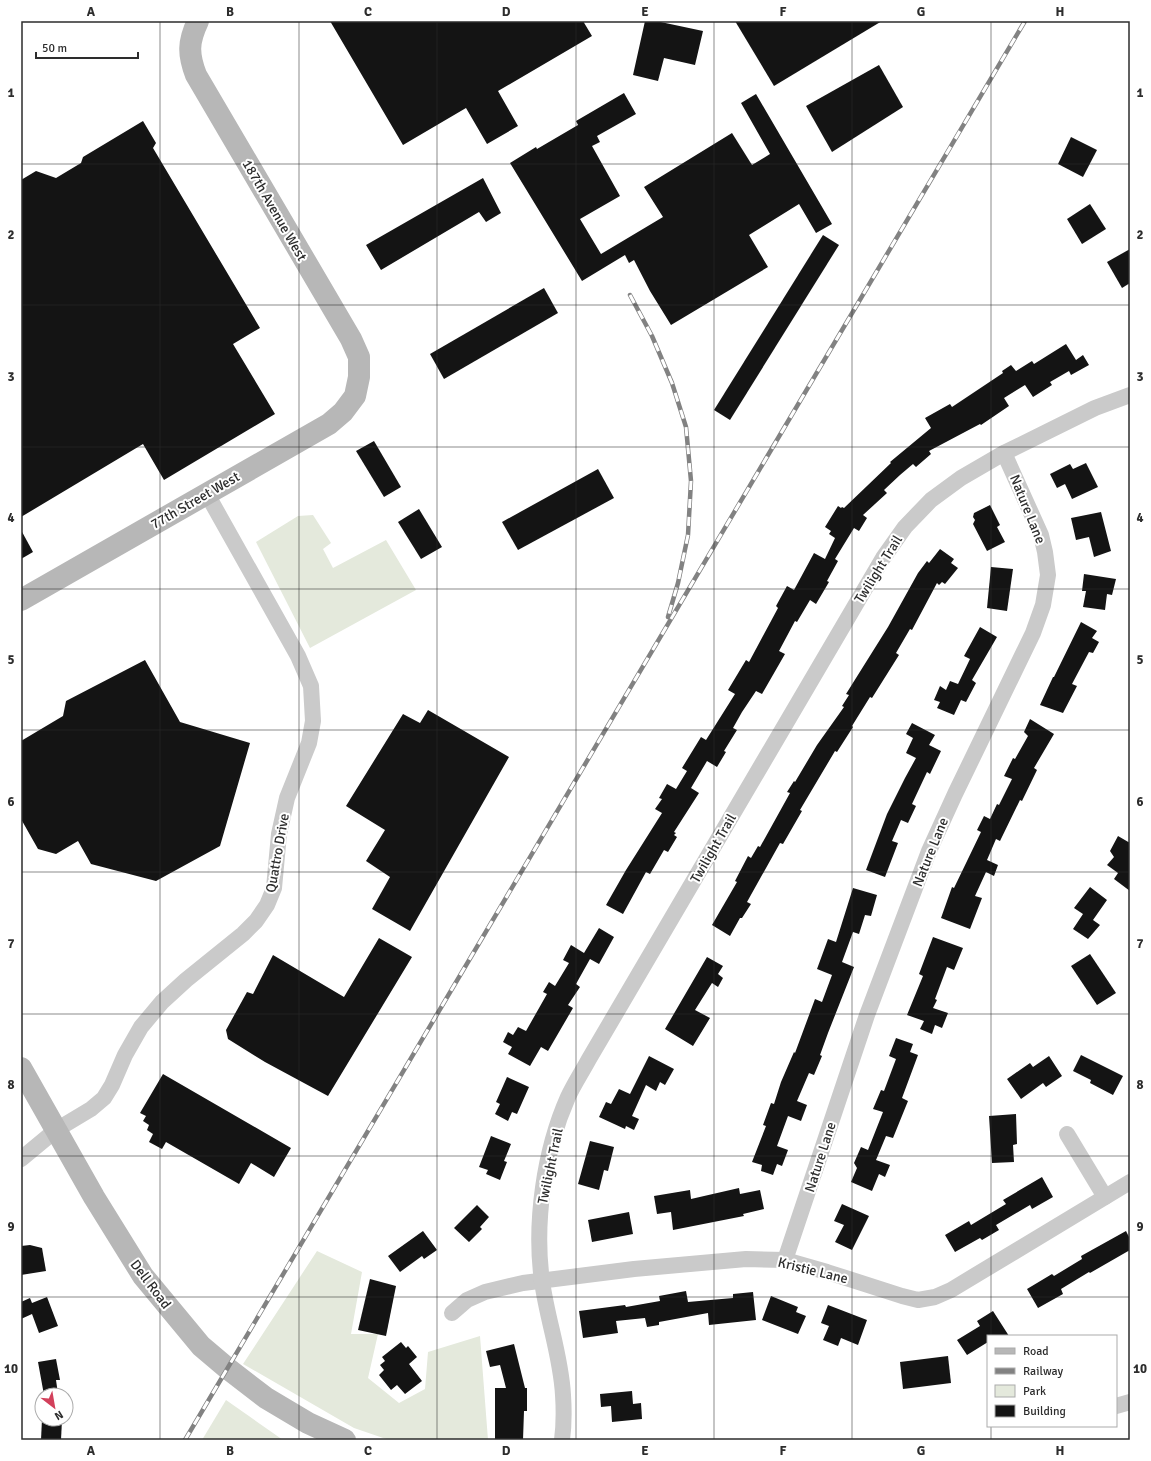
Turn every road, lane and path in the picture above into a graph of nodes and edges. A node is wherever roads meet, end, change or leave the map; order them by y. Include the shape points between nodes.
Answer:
1 (195, 26) edge
2 (356, 388) joint
3 (1130, 395) edge
4 (1004, 453) junction
5 (207, 494) junction
6 (21, 600) edge
7 (21, 1068) edge
8 (56, 1130) junction
9 (1067, 1134) dead end
10 (21, 1160) edge
11 (1130, 1182) edge
12 (1105, 1197) junction
13 (786, 1260) junction
14 (542, 1280) junction
15 (452, 1313) dead end
16 (1130, 1402) edge
17 (1117, 1406) edge
18 (344, 1440) edge
19 (562, 1440) edge

1 - 2 street, 187th Avenue West via 189,47 196,75 351,339 359,357
2 - 5 street, 77th Street West via 355,396 343,412 329,424
3 - 4 street, Twilight Trail via 1095,408
4 - 13 street, Nature Lane via 1044,546 1048,575 1043,605 1033,634 929,851 867,1015
4 - 14 street, Twilight Trail via 961,478 932,500 905,527 883,558 589,1059 568,1097 554,1137 545,1179 540,1221
5 - 6 street, 77th Street West
5 - 8 street, Quattro Drive via 298,656 311,686 313,721 309,744 288,798 279,834 274,888 267,905 243,934 162,1002 142,1027 125,1055 104,1098
7 - 8 street, Dell Road
8 - 10 street, Quattro Drive
8 - 18 street, Dell Road via 143,1276 201,1346 266,1398 308,1423
9 - 12 street
11 - 12 street, Kristie Lane
12 - 13 street, Kristie Lane via 951,1290 935,1297 918,1300
13 - 14 street, Kristie Lane via 706,1262
14 - 15 street, Kristie Lane via 485,1292 467,1300
14 - 19 street, Twilight Trail via 564,1394
16 - 17 street

